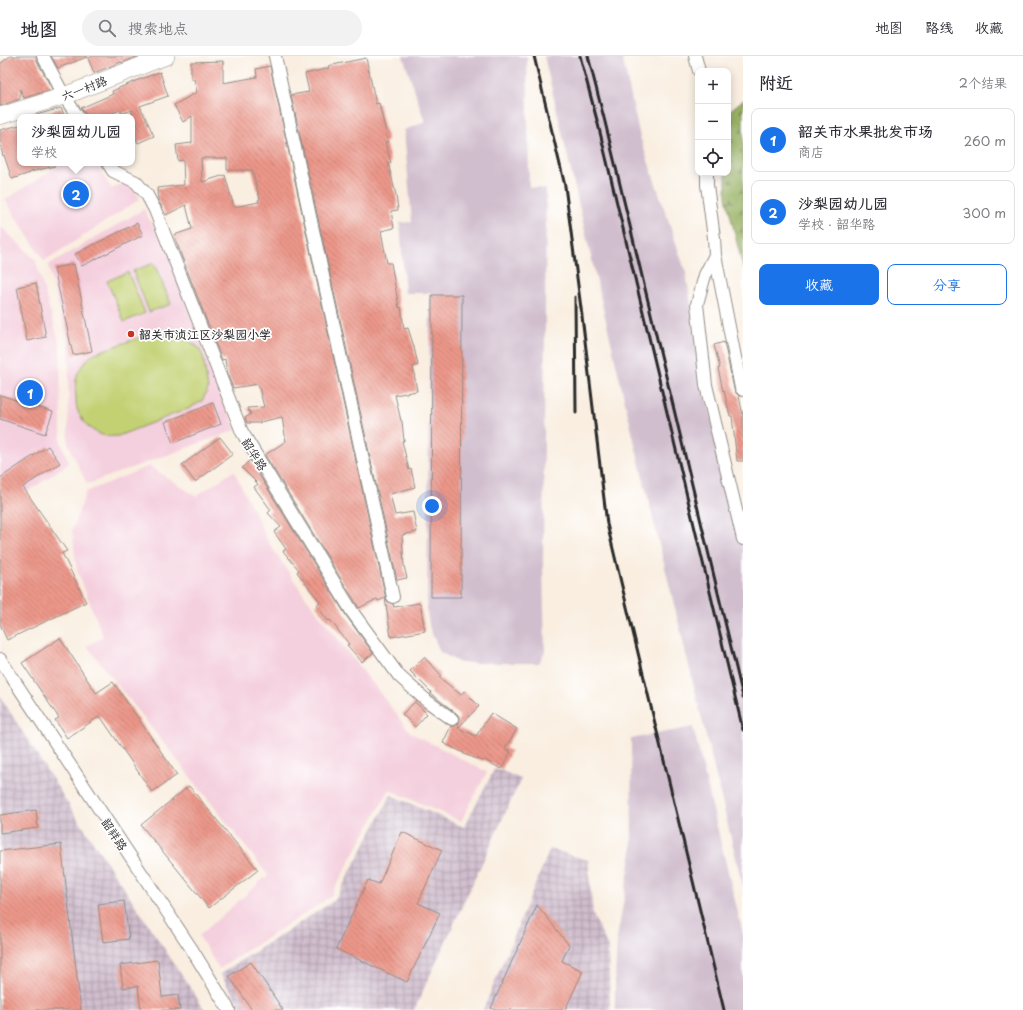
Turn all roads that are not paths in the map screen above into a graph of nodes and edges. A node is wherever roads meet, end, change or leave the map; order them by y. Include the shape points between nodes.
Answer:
1 (43, 56) edge
2 (166, 56) edge
3 (275, 56) edge
4 (695, 56) edge
5 (698, 68) edge
6 (64, 96) junction
7 (76, 114) edge
8 (0, 116) edge
9 (111, 166) edge
10 (708, 176) edge
11 (714, 255) junction
12 (743, 390) edge
13 (743, 539) edge
14 (393, 597) dead end
15 (0, 659) edge
16 (452, 719) dead end
17 (229, 1010) edge

1 - 6 street
2 - 6 street, 六一村路
3 - 14 street
4 - 5 street
6 - 7 street
6 - 8 street, 六一村路
9 - 16 street, 韶华路 via 136,182 155,210 242,432 353,613 399,676
10 - 11 street
11 - 12 street
11 - 13 street via 697,304 706,385
15 - 17 street, 韶祥路

